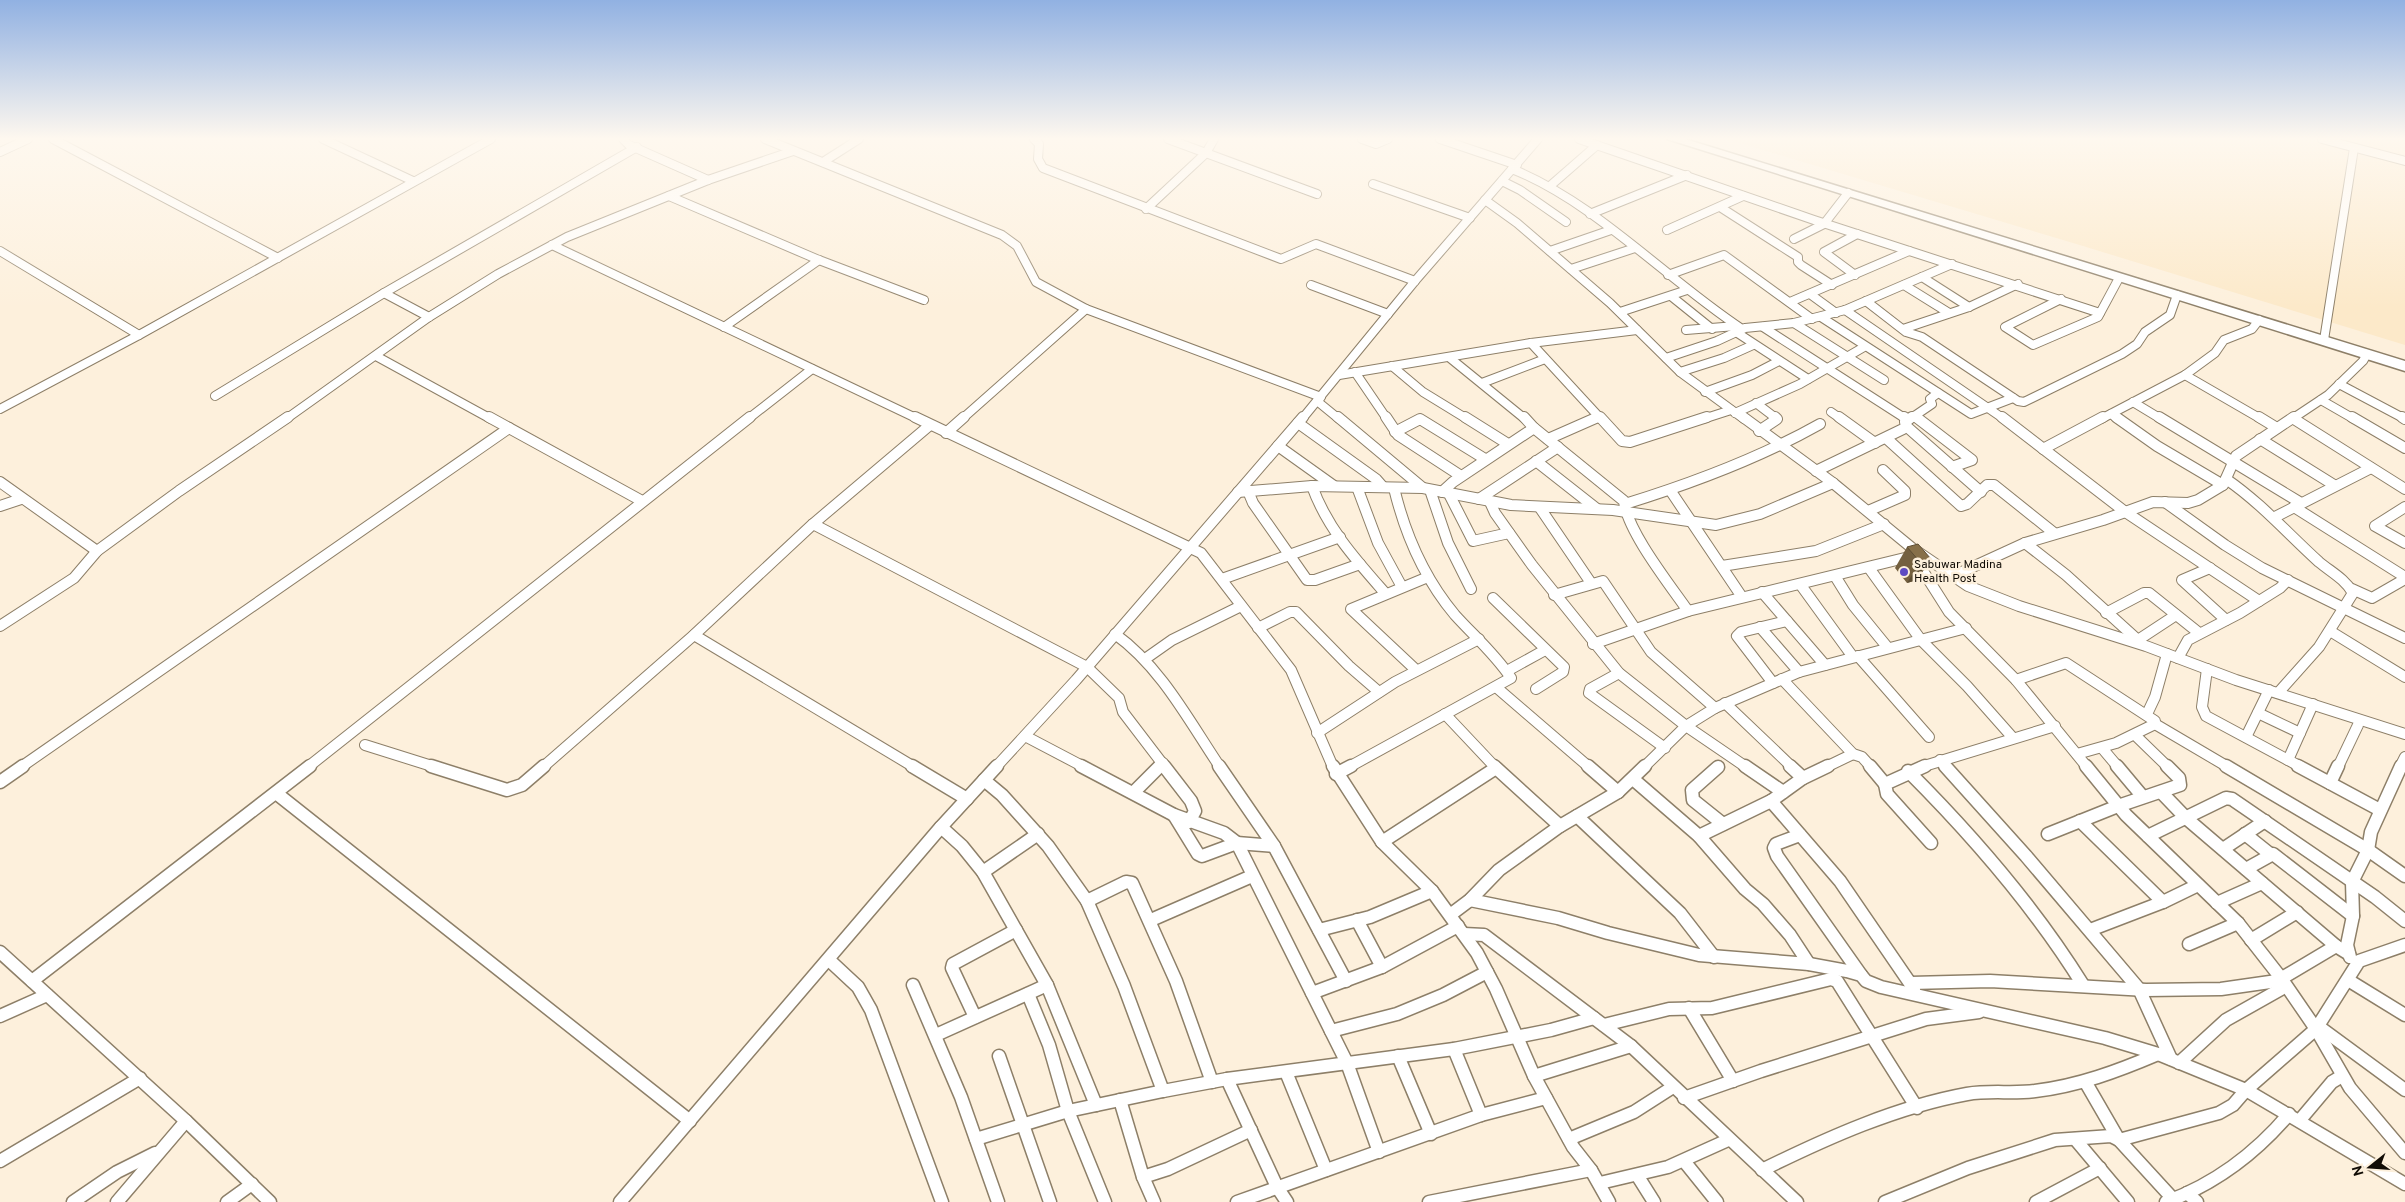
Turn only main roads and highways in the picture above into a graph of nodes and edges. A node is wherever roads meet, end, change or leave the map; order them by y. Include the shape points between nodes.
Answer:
1 (1855, 195) edge
2 (1873, 195) edge
3 (2324, 336) junction
4 (2405, 358) edge
5 (2405, 366) edge

1 - 3 main road via 2119,278
2 - 3 main road
3 - 4 main road
3 - 5 main road

